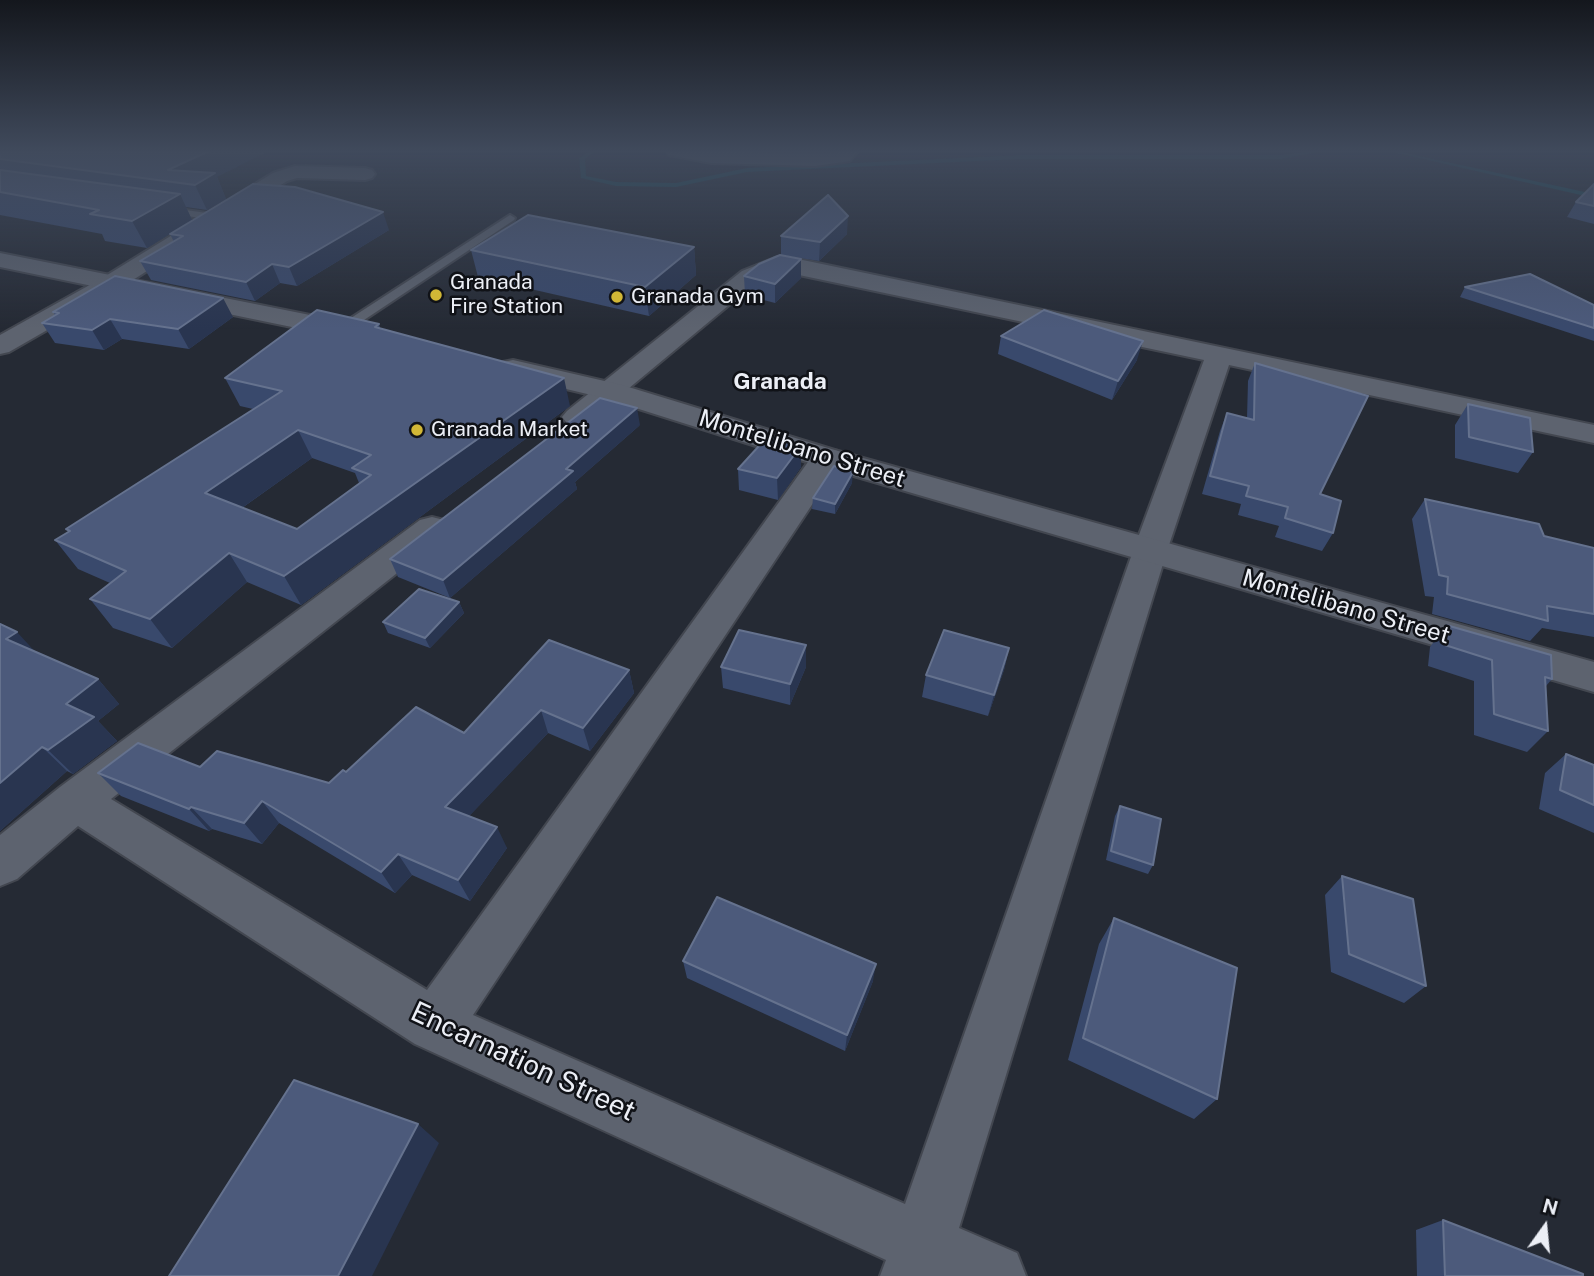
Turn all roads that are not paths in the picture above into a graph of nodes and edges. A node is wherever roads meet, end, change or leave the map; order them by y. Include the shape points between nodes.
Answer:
1 (166, 211) edge
2 (225, 211) edge
3 (214, 217) junction
4 (510, 218) dead end
5 (0, 260) edge
6 (113, 282) junction
7 (341, 329) junction
8 (382, 338) edge
9 (0, 346) edge
10 (1219, 355) junction
11 (490, 363) edge
12 (612, 391) junction
13 (1594, 434) edge
14 (546, 441) edge
15 (827, 458) junction
16 (459, 508) edge
17 (1150, 551) junction
18 (1594, 677) edge
19 (76, 801) junction
20 (0, 864) edge
21 (434, 1025) junction
22 (917, 1260) edge
23 (994, 1276) edge

1 - 3 lane
2 - 3 street
3 - 6 street
4 - 7 lane
5 - 6 street
6 - 7 street
6 - 9 street
7 - 8 street
10 - 12 street via 777,264 750,276
10 - 13 street
10 - 17 street
11 - 12 street, Montelibano Street
12 - 14 street
12 - 15 street, Montelibano Street
15 - 17 street, Montelibano Street
15 - 21 street
16 - 19 street
17 - 18 street, Montelibano Street
17 - 22 street
19 - 20 street
19 - 21 street, Encarnation Street
21 - 22 street, Encarnation Street
22 - 23 street, Encarnation Street

